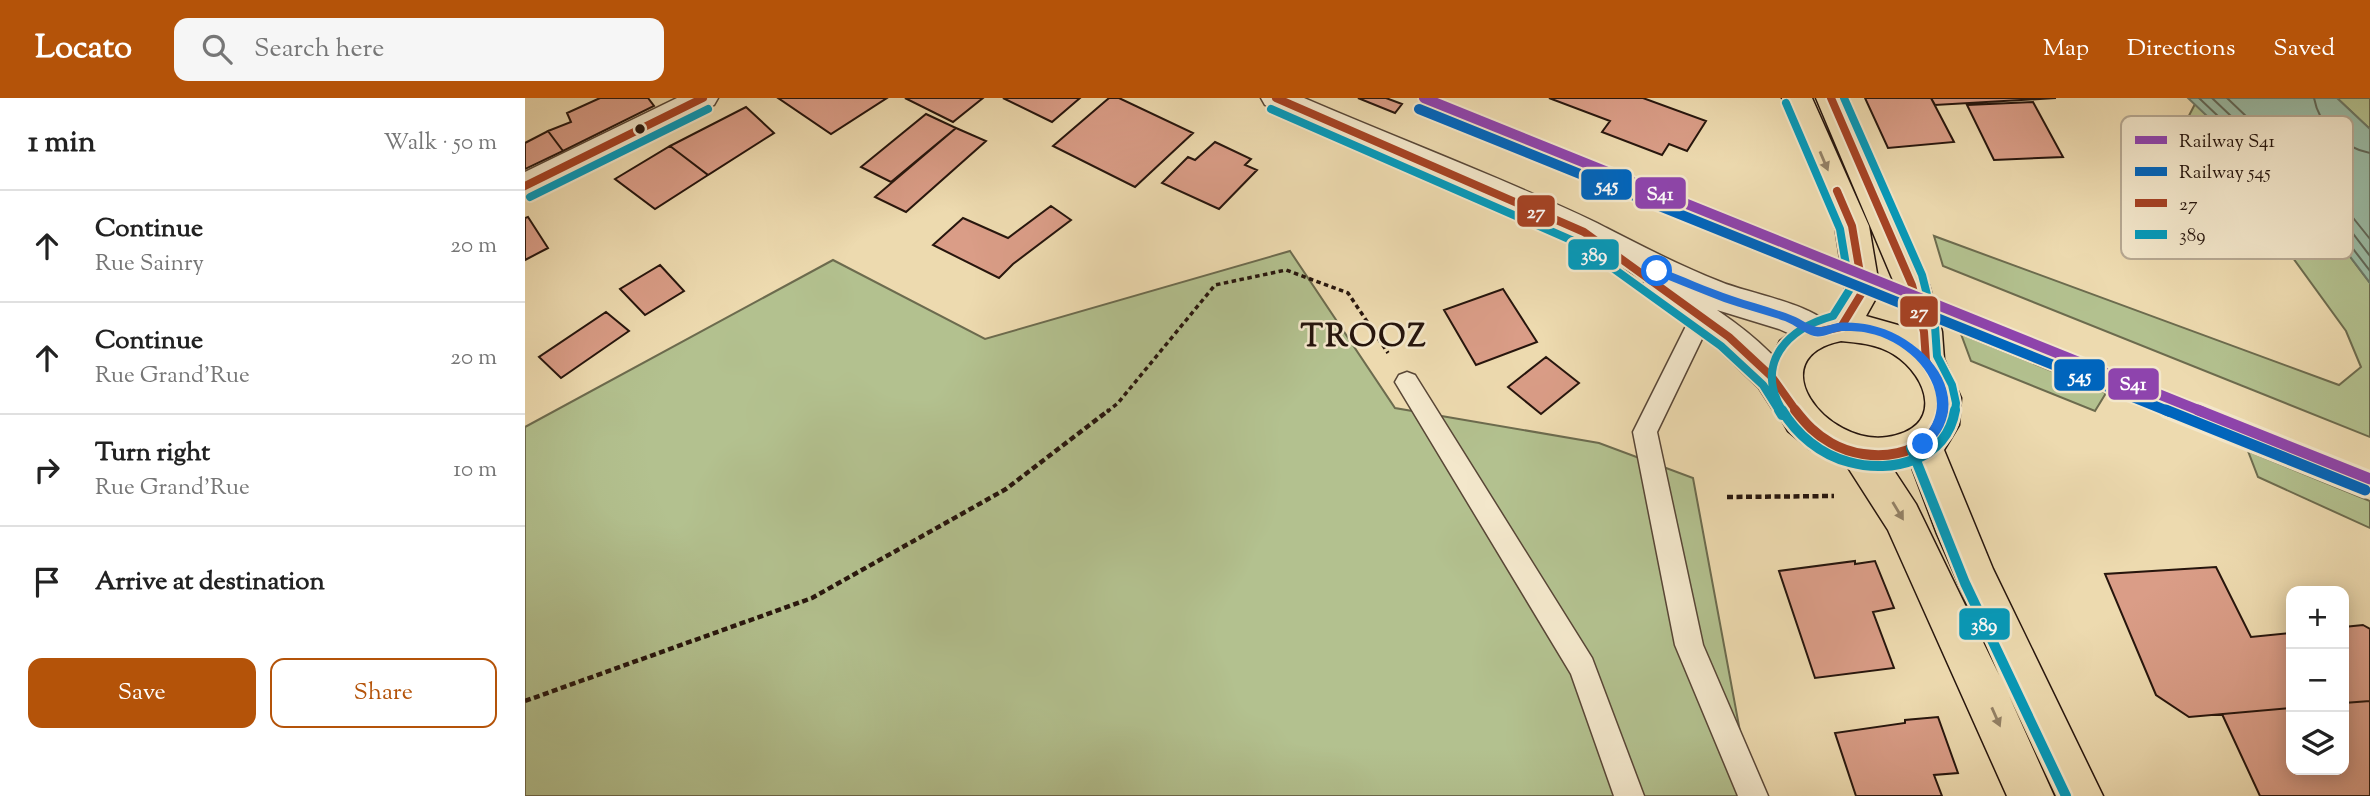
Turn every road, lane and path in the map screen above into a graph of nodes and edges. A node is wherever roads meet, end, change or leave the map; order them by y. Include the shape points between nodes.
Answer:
1 (703, 98) edge
2 (1276, 98) edge
3 (1797, 98) edge
4 (1831, 98) edge
5 (525, 186) edge
6 (1584, 232) junction
7 (1701, 318) junction
8 (1829, 330) junction
9 (1926, 361) junction
10 (1408, 382) joint
11 (1792, 408) junction
12 (1923, 444) junction
13 (1861, 454) junction
14 (1727, 497) dead end
15 (1811, 497) dead end
16 (525, 701) edge
17 (1629, 796) edge
18 (1753, 796) edge
19 (2031, 796) edge
20 (2080, 796) edge

1 - 5 street
2 - 6 street
3 -> 8 main road via 1852,226 1863,291
4 - 9 main road via 1912,285
6 - 7 street
6 - 8 street via 1657,271 1727,299
7 - 11 street via 1772,376
7 - 18 lane via 1645,432 1689,645
8 - 9 main road via 1869,329 1896,339
8 - 11 main road via 1797,345 1786,363 1784,385
9 - 12 main road via 1939,383 1944,406 1934,434
10 - 16 path via 1348,293 1286,270 1216,285 1118,402 1006,489 812,598
10 - 17 lane via 1582,667
11 - 13 main road via 1809,429 1833,445
12 - 13 main road via 1895,455
12 - 20 main road via 1944,507
13 -> 19 main road via 1902,517
14 - 15 path

